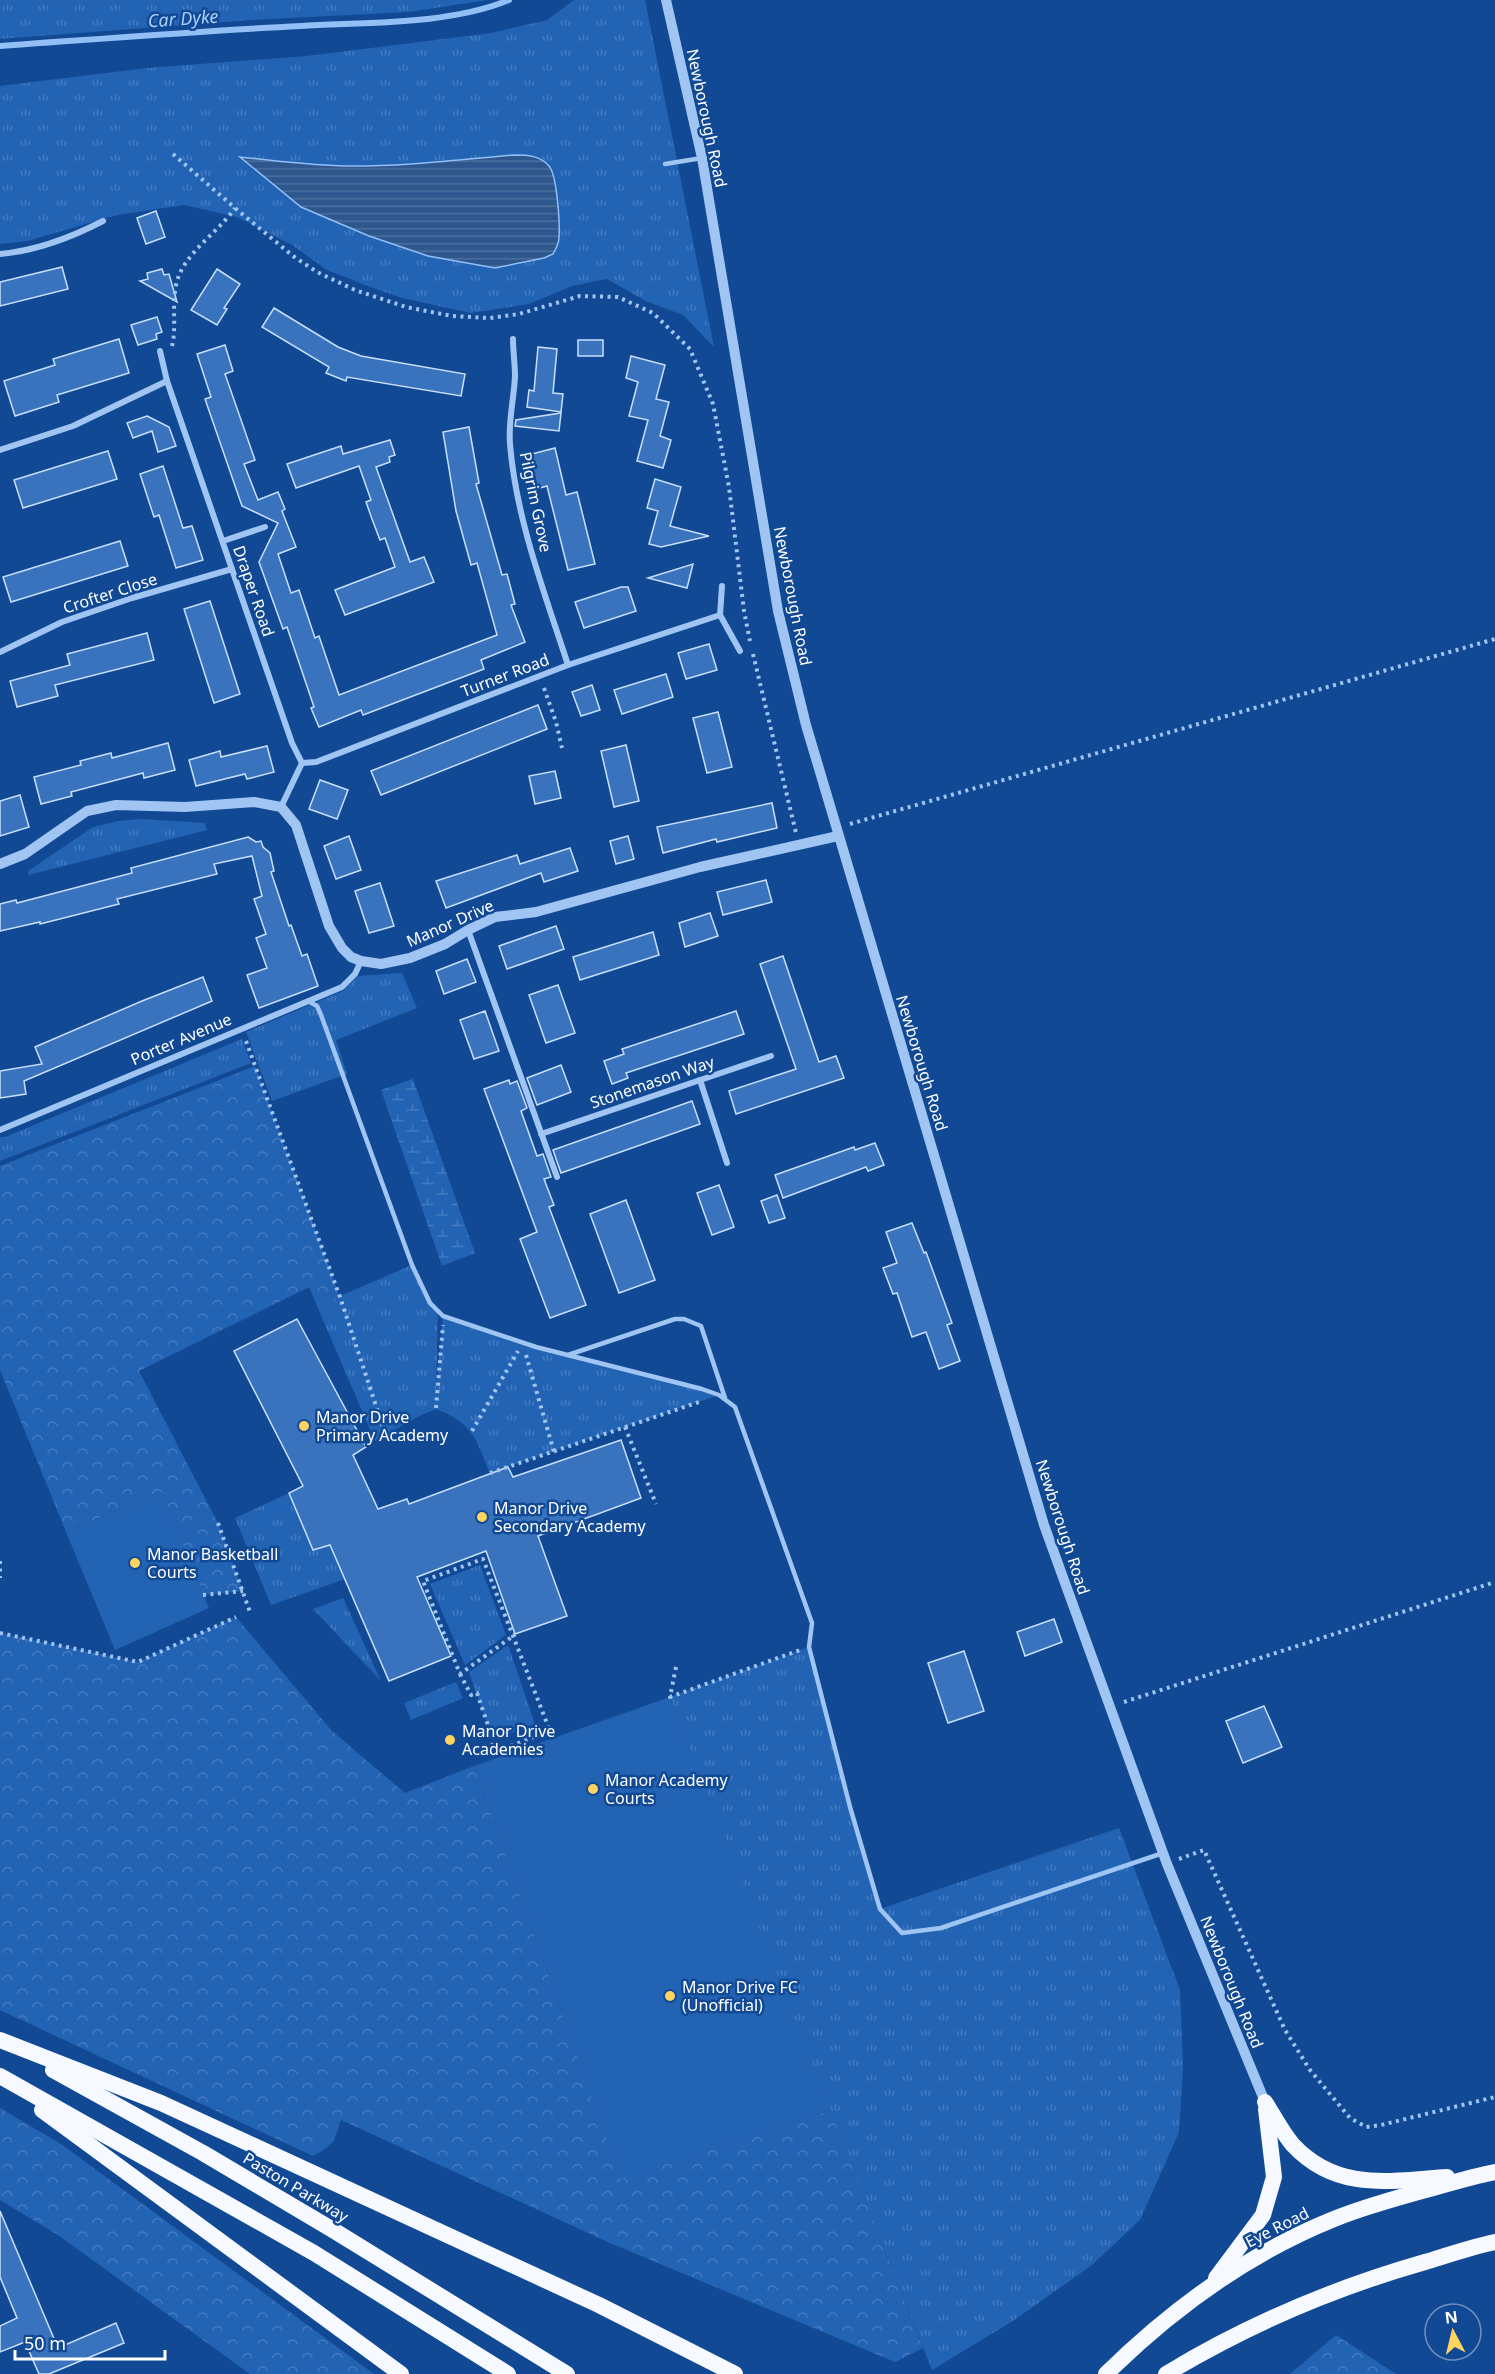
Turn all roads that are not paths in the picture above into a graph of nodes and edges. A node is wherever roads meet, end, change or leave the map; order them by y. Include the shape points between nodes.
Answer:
1 (666, 0) edge
2 (702, 158) junction
3 (665, 164) dead end
4 (103, 221) dead end
5 (0, 254) edge
6 (513, 339) dead end
7 (160, 351) road end
8 (167, 381) junction
9 (0, 450) edge
10 (265, 527) dead end
11 (224, 541) junction
12 (232, 569) junction
13 (722, 586) dead end
14 (720, 615) junction
15 (740, 651) dead end
16 (0, 652) edge
17 (568, 665) junction
18 (302, 763) junction
19 (281, 807) junction
20 (840, 831) junction
21 (0, 864) edge
22 (468, 930) junction
23 (361, 961) junction
24 (321, 996) junction
25 (308, 1001) junction
26 (321, 1015) junction
27 (771, 1056) dead end
28 (700, 1080) junction
29 (0, 1130) edge
30 (541, 1134) junction
31 (727, 1163) dead end
32 (557, 1177) dead end
33 (568, 1355) junction
34 (725, 1400) junction
35 (1163, 1852) junction
36 (0, 2040) edge
37 (0, 2077) edge
38 (1265, 2102) junction
39 (1491, 2173) edge
40 (1495, 2242) edge
41 (1212, 2284) junction
42 (401, 2374) edge
43 (508, 2374) edge
44 (567, 2374) edge
45 (735, 2374) edge
46 (1106, 2374) edge
47 (1166, 2374) edge

1 - 2 street, Newborough Road
2 - 3 lane
2 - 20 street, Newborough Road via 778,611 806,725
4 - 5 street via 78,234
6 - 17 street, Pilgrim Grove via 515,376 510,444 516,480 528,542
7 - 8 street, Draper Road
8 - 9 street via 73,426
8 - 11 street, Draper Road
10 - 11 street
11 - 12 street, Draper Road
12 - 16 street, Crofter Close via 62,622
12 - 18 street, Draper Road
13 - 14 street
14 - 15 street
14 - 17 street, Turner Road
17 - 18 street, Turner Road via 316,762
18 - 19 street
19 - 21 street via 254,802 186,807 116,805 87,811 25,854
19 - 23 street via 296,825 329,926 342,948
20 - 22 street, Manor Drive via 799,846 700,867 536,912 495,917
20 - 35 street, Newborough Road via 1044,1526
22 - 23 street, Manor Drive via 410,958 381,964
22 - 30 street
23 - 24 street, Porter Avenue via 342,987
24 - 25 street, Porter Avenue
24 - 26 lane
25 - 26 lane via 317,1006
25 - 29 street, Porter Avenue
26 - 33 lane via 412,1265 430,1302 443,1316
27 - 28 street, Stonemason Way
28 - 30 street, Stonemason Way
28 - 31 street
30 - 32 street
33 - 34 lane via 719,1395
33 - 34 lane via 684,1319 701,1326
34 - 35 lane via 735,1407 812,1623 809,1647 880,1909 902,1934 941,1928
35 - 38 street, Newborough Road
36 - 44 highway, Paston Parkway via 223,2164
36 - 45 highway via 245,2140 599,2305
37 - 42 highway
37 - 43 highway via 314,2253
38 - 39 highway via 1291,2143 1305,2156 1330,2172 1353,2180
38 - 41 highway via 1274,2177 1269,2196 1263,2215
39 - 41 highway, Eye Road via 1395,2198 1334,2219
40 - 47 highway via 1382,2274 1311,2300 1237,2333
41 - 46 highway, Eye Road via 1134,2346

